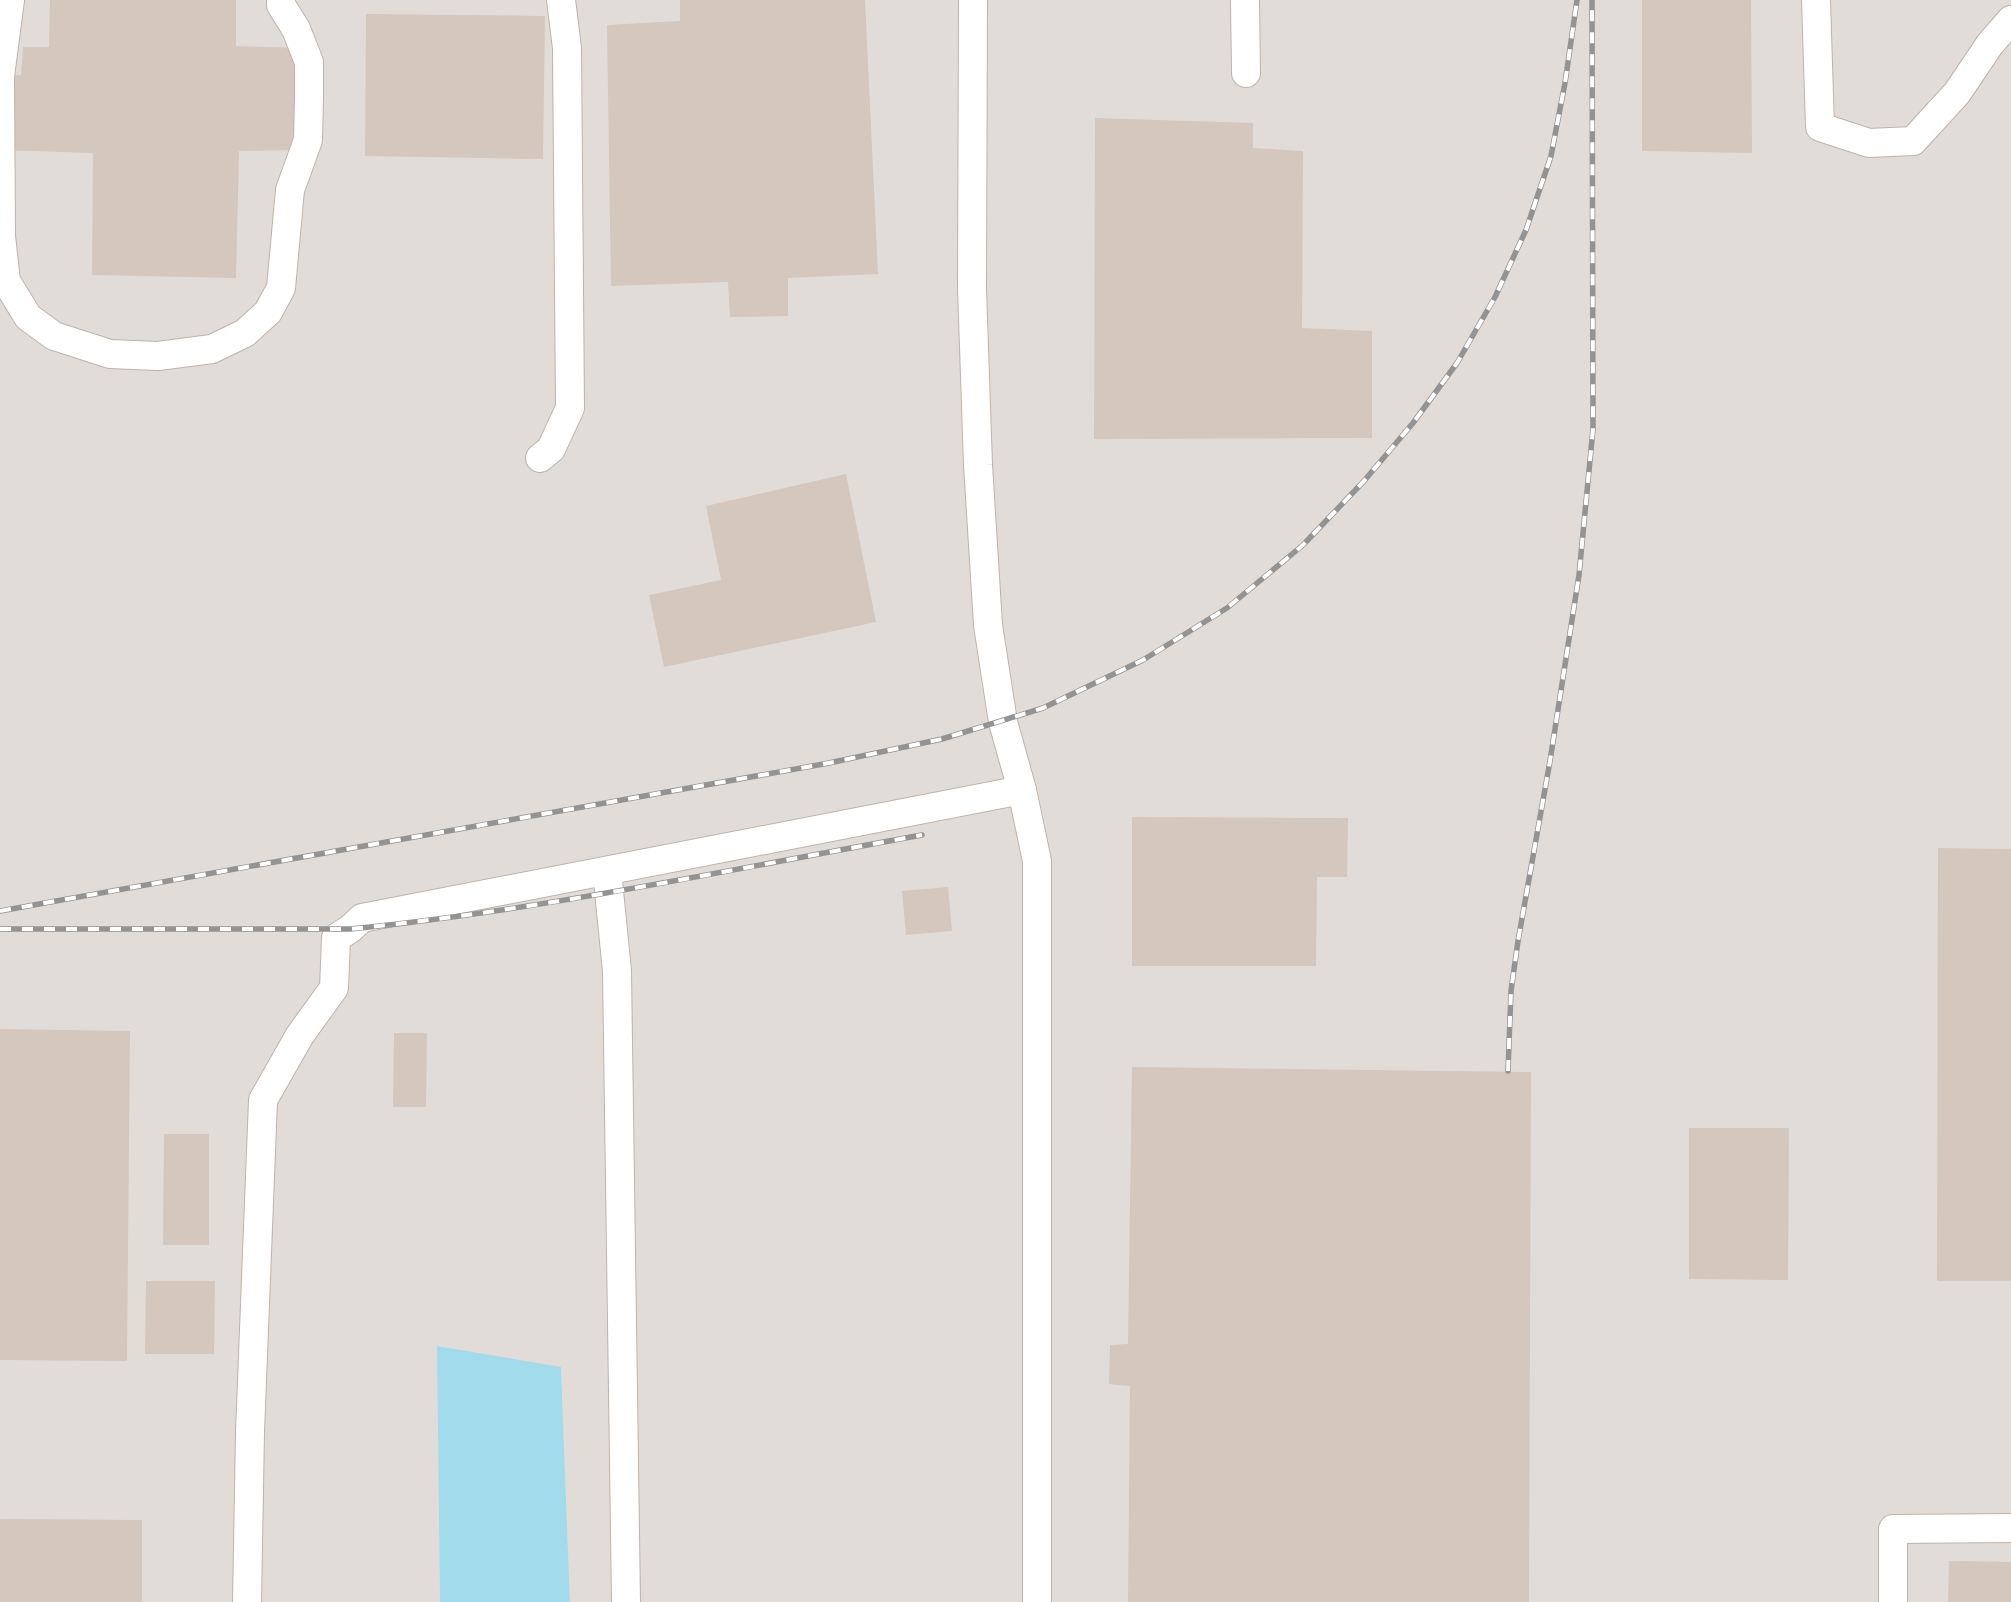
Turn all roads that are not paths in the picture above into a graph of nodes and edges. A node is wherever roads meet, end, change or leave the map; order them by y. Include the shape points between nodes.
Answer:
1 (10, 0) edge
2 (281, 0) edge
3 (560, 0) edge
4 (973, 0) edge
5 (1245, 0) edge
6 (1816, 0) edge
7 (2011, 20) edge
8 (1246, 73) dead end
9 (540, 458) dead end
10 (1022, 790) junction
11 (607, 871) junction
12 (2011, 1528) edge
13 (248, 1602) edge
14 (626, 1602) edge
15 (1037, 1602) edge
16 (1894, 1602) edge

1 - 2 lane via 0,76 1,236 6,281 28,317 54,336 110,354 158,356 212,348 245,333 268,312 281,288 290,190 308,140 309,62
3 - 9 lane via 567,48 570,408 551,449
4 - 10 lane via 972,288 981,515 988,625 1003,722
5 - 8 lane
6 - 7 lane via 1820,127 1868,144 1914,141 1957,93 1990,44
10 - 11 lane
10 - 15 lane via 1037,861
11 - 13 lane via 362,918 336,938 334,988 300,1035 263,1100 250,1432
11 - 14 lane via 617,971
12 - 16 lane via 1893,1529

